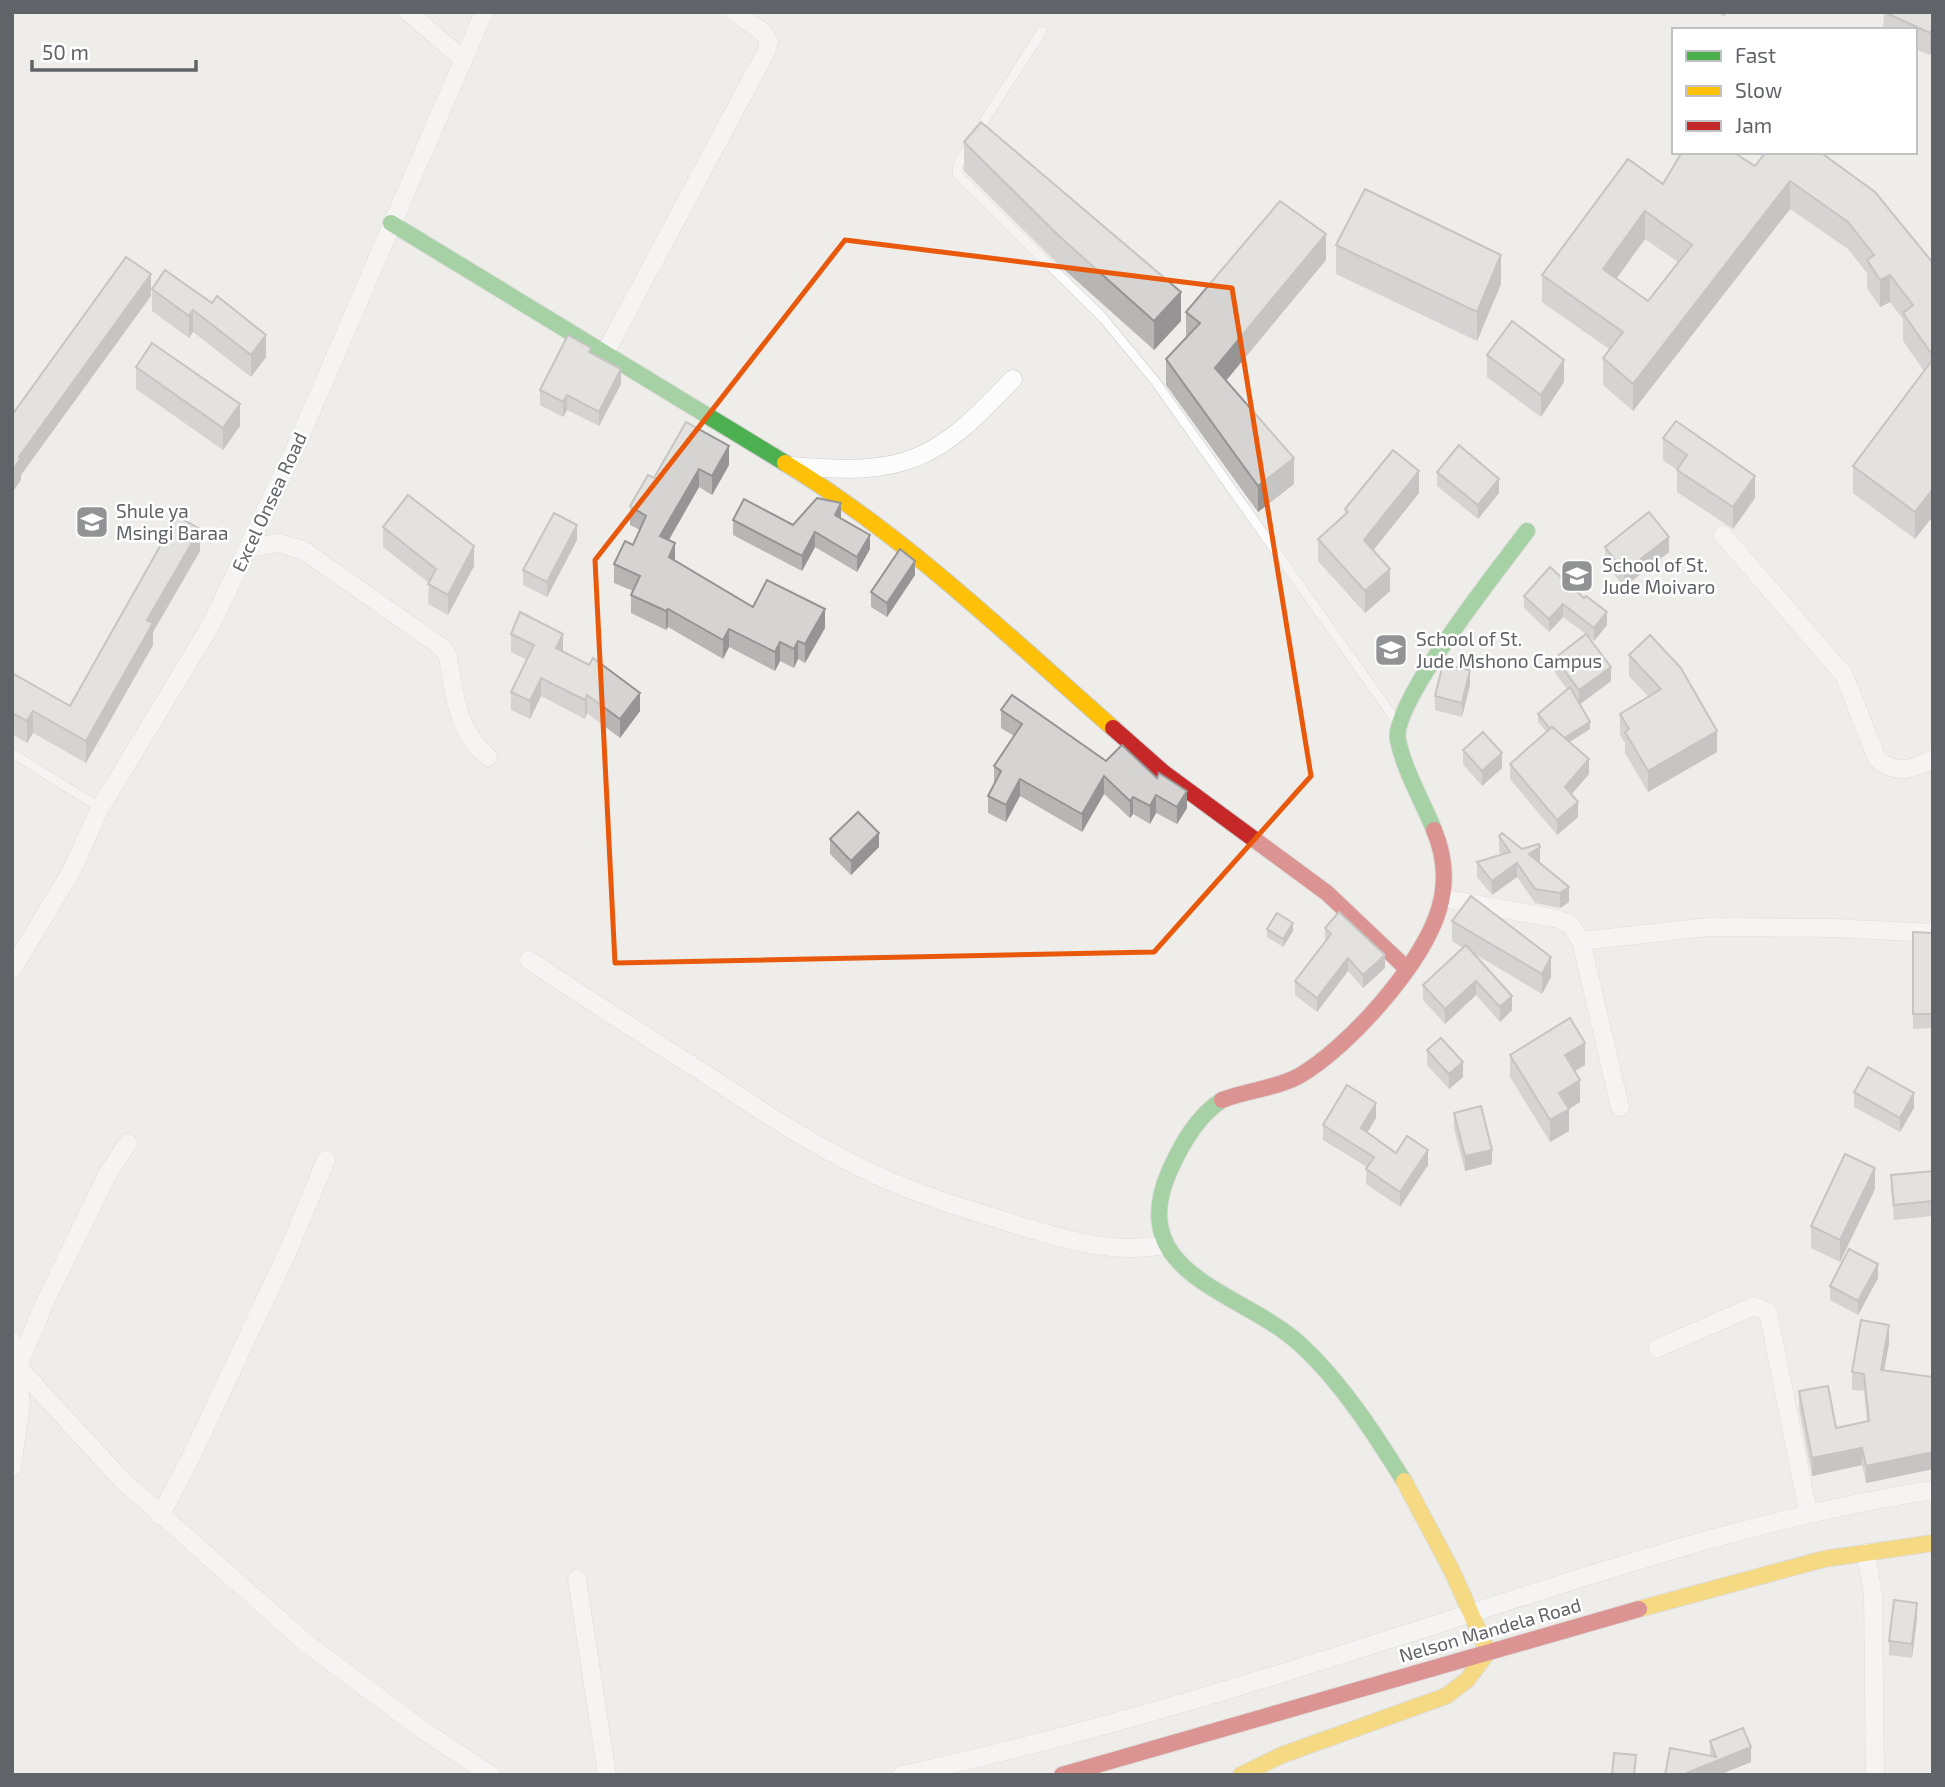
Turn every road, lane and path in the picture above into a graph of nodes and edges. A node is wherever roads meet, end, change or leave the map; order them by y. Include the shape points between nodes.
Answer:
1 (408, 12) edge
2 (484, 12) edge
3 (734, 12) edge
4 (1042, 31) dead end
5 (464, 60) junction
6 (391, 223) junction
7 (605, 353) junction
8 (1013, 379) dead end
9 (790, 466) junction
10 (1527, 531) dead end
11 (1723, 535) dead end
12 (248, 548) junction
13 (1398, 724) junction
14 (12, 753) edge
15 (488, 757) dead end
16 (1933, 759) edge
17 (100, 808) junction
18 (1442, 898) junction
19 (1933, 933) edge
20 (1581, 941) junction
21 (529, 960) dead end
22 (1405, 967) junction
23 (12, 970) edge
24 (1620, 1107) dead end
25 (128, 1143) dead end
26 (326, 1160) dead end
27 (1164, 1245) junction
28 (12, 1341) edge
29 (1658, 1348) dead end
30 (18, 1367) junction
31 (17, 1401) edge
32 (12, 1467) edge
33 (1933, 1490) edge
34 (1808, 1512) junction
35 (160, 1516) junction
36 (1933, 1543) edge
37 (1866, 1553) junction
38 (577, 1579) dead end
39 (1471, 1613) junction
40 (1488, 1653) junction
41 (491, 1775) edge
42 (607, 1775) edge
43 (902, 1775) edge
44 (1062, 1775) edge
45 (1241, 1775) edge
46 (1875, 1775) edge

1 - 5 street
2 - 5 street, Excel Onsea Road
3 - 7 street via 763,32 769,41 766,52
4 - 13 lane via 964,152 957,174 1104,318 1155,381
5 - 6 street, Excel Onsea Road
6 - 7 street
6 - 12 street, Excel Onsea Road via 331,369
7 - 9 street
8 - 9 street via 943,446 916,458 858,469
9 - 22 street via 935,572 1164,773 1327,893
10 - 13 street via 1421,681
11 - 16 street via 1844,675 1877,759 1902,771
12 - 15 street via 278,543 303,550 440,646 447,654 459,718 468,738
12 - 17 street, Excel Onsea Road via 211,625
13 - 18 street via 1397,738 1442,850 1446,880
14 - 17 lane
17 - 23 street, Excel Onsea Road via 71,872
18 - 20 street via 1559,919 1570,924
18 - 22 street via 1432,928
19 - 20 street via 1708,927
20 - 24 street
21 - 27 street via 789,1128 884,1179 1084,1243 1140,1250
22 - 27 street via 1334,1052 1300,1076 1221,1100 1206,1112 1166,1182 1158,1206
25 - 30 street via 108,1173
26 - 35 street via 288,1251
27 - 39 street via 1213,1286 1301,1345 1361,1415 1436,1536
28 - 30 street
29 - 34 street via 1754,1306 1768,1312
30 - 31 street
30 - 35 street
31 - 32 street
33 - 34 street
34 - 39 street
35 - 41 street via 358,1684
36 - 37 street, Nelson Mandela Road
37 - 40 street, Nelson Mandela Road via 1720,1586
37 - 46 street via 1873,1594
38 - 42 street
39 - 40 street
39 - 43 street via 1145,1713
40 - 44 street, Nelson Mandela Road
40 - 45 street via 1467,1680 1446,1696 1282,1755

